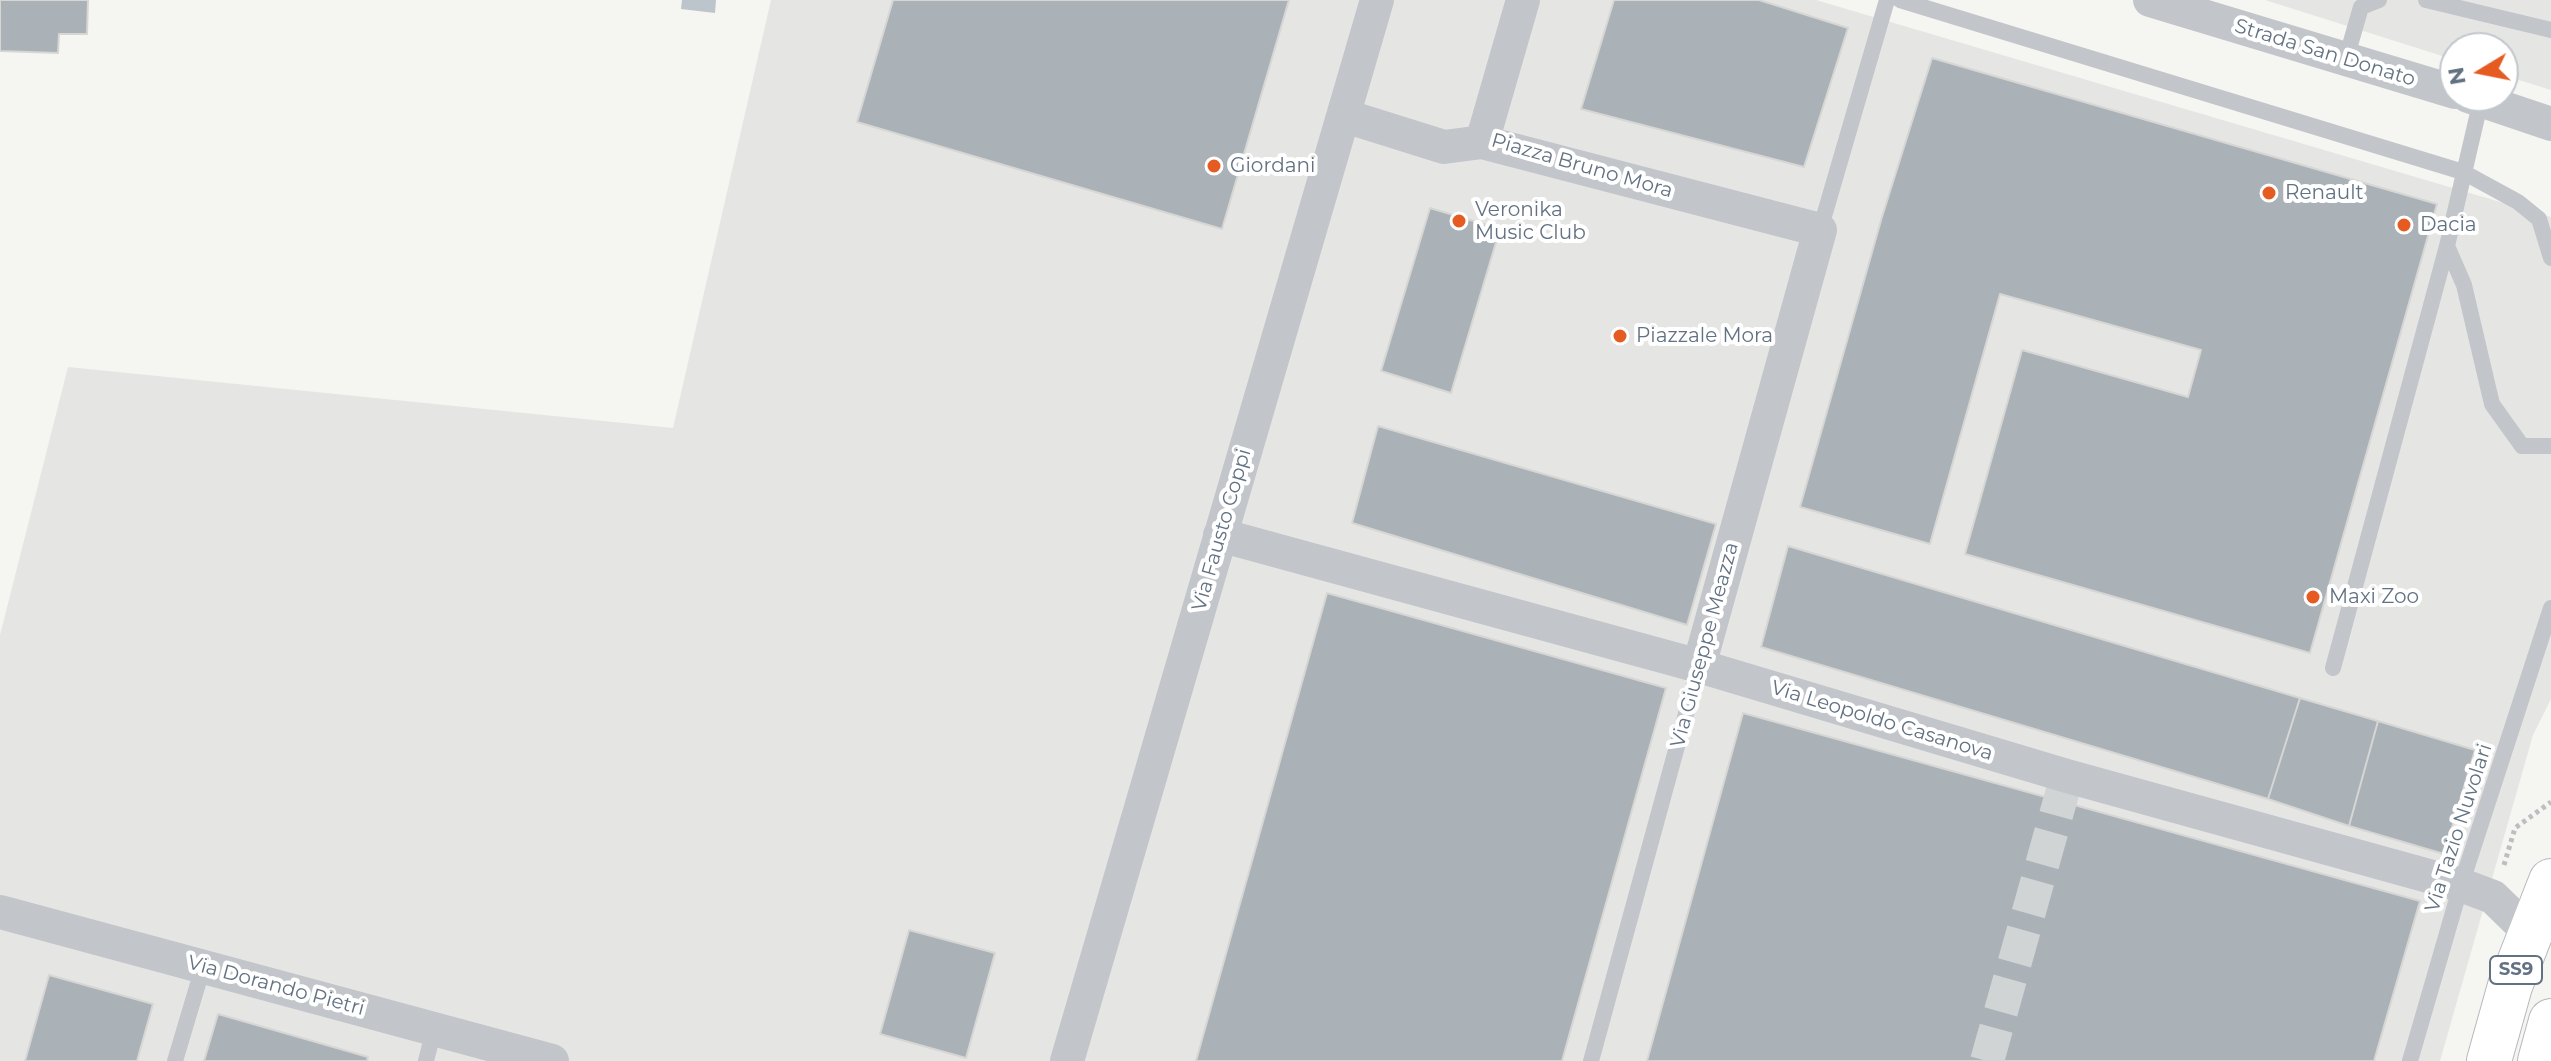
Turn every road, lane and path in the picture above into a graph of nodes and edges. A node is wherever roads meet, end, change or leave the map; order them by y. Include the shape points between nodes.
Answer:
1 (1377, 0) edge
2 (1523, 0) edge
3 (1887, 0) edge
4 (1900, 0) edge
5 (2150, 0) edge
6 (2379, 0) edge
7 (2426, 0) edge
8 (2198, 7) edge
9 (2551, 30) edge
10 (2346, 59) junction
11 (2439, 87) edge
12 (2467, 112) edge
13 (2515, 112) edge
14 (1345, 116) junction
15 (2551, 124) edge
16 (1482, 142) junction
17 (2463, 172) junction
18 (1820, 230) junction
19 (2447, 246) junction
20 (2551, 258) edge
21 (2551, 446) edge
22 (1220, 535) junction
23 (2551, 608) edge
24 (1699, 666) junction
25 (2333, 668) dead end
26 (2551, 881) edge
27 (2461, 885) junction
28 (0, 912) edge
29 (2530, 933) junction
30 (203, 967) junction
31 (2551, 1021) edge
32 (430, 1045) edge
33 (175, 1061) edge
34 (552, 1061) edge
35 (1067, 1061) edge
36 (1591, 1061) edge
37 (2410, 1061) edge
38 (2489, 1061) edge
39 (2540, 1061) edge

1 - 14 street, Via Fausto Coppi
2 - 16 street, Piazza Bruno Mora
3 - 18 lane
4 - 17 lane
5 - 8 street, Strada San Donato
6 - 10 lane via 2361,7
7 - 9 lane
8 - 10 street, Strada San Donato
10 - 11 street, Strada San Donato
12 - 17 lane
13 - 15 street, Strada San Donato
14 - 16 street via 1444,147
14 - 22 street, Via Fausto Coppi
16 - 18 street, Piazza Bruno Mora
17 - 19 lane
17 - 20 lane via 2539,219
18 - 24 street, Via Giuseppe Meazza
19 - 21 lane via 2464,285 2492,404 2522,446
19 - 25 lane
22 - 24 street, Via Leopoldo Casanova
22 - 35 street, Via Fausto Coppi
23 - 27 lane, Via Tazio Nuvolari
24 - 27 street, Via Leopoldo Casanova via 2067,776
24 - 36 lane, Via Giuseppe Meazza
26 - 29 main road, SS9
27 - 29 street, Via Leopoldo Casanova via 2493,897
27 - 37 lane, Via Tazio Nuvolari
28 - 30 street, Via Dorando Pietri
29 - 38 main road, SS9
30 - 32 street, Via Dorando Pietri
30 - 33 lane
31 - 39 main road
32 - 34 street, Via Dorando Pietri

